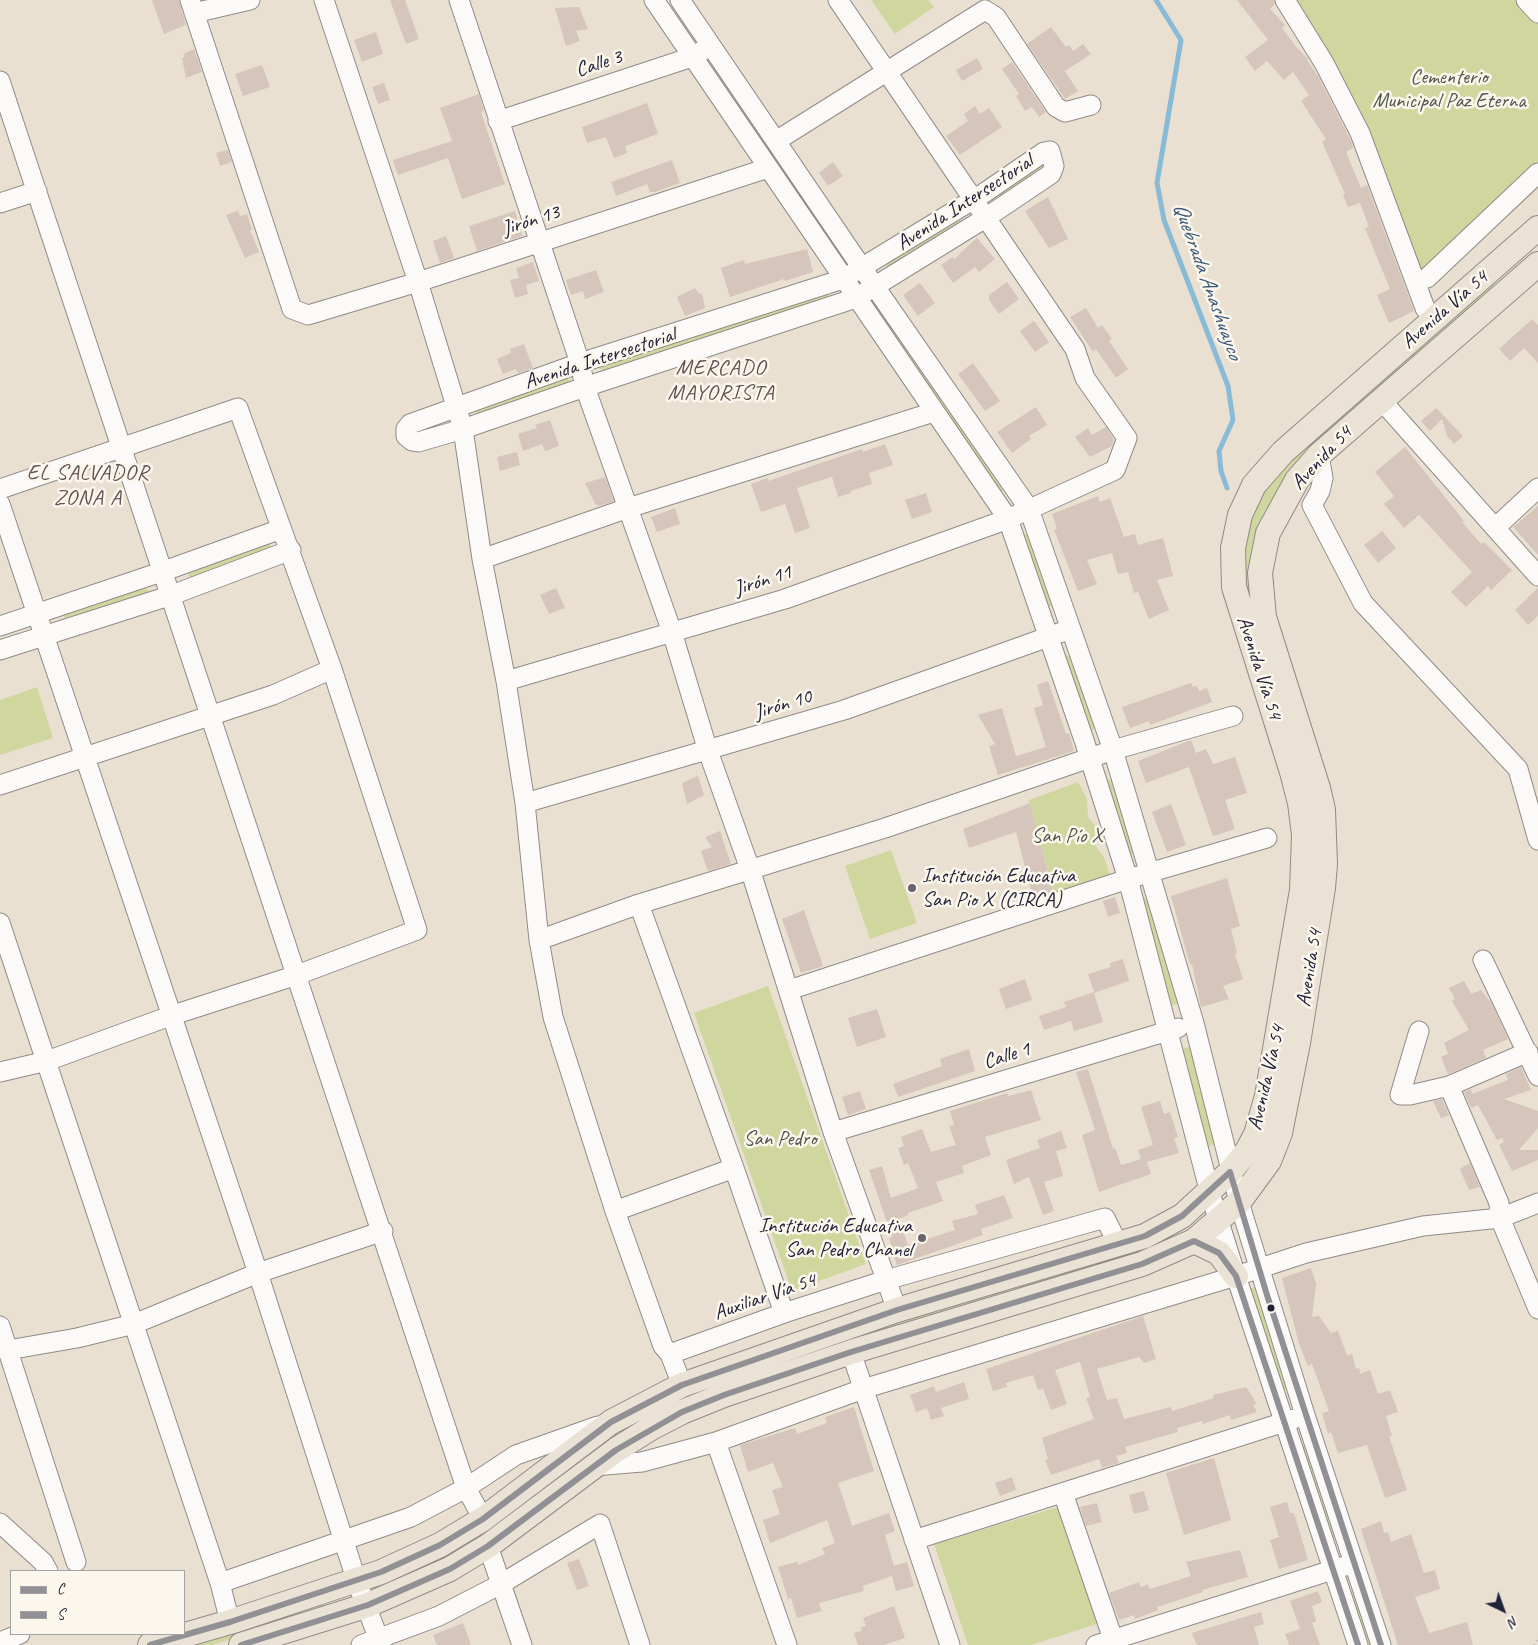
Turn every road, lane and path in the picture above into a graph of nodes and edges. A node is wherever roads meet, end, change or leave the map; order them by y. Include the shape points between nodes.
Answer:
1 (250, 0) edge
2 (324, 0) edge
3 (654, 0) edge
4 (680, 0) edge
5 (838, 0) edge
6 (1285, 0) edge
7 (1526, 0) edge
8 (462, 1) edge
9 (192, 7) edge
10 (1538, 13) edge
11 (712, 46) junction
12 (692, 57) junction
13 (887, 73) junction
14 (0, 81) edge
15 (1091, 105) dead end
16 (498, 121) junction
17 (776, 141) junction
18 (768, 168) junction
19 (1538, 173) edge
20 (37, 191) junction
21 (972, 199) junction
22 (0, 203) edge
23 (987, 217) junction
24 (1538, 228) edge
25 (538, 241) junction
26 (1518, 245) junction
27 (1537, 266) edge
28 (862, 268) junction
29 (1427, 278) dead end
30 (843, 279) junction
31 (418, 282) junction
32 (876, 287) junction
33 (856, 298) junction
34 (1434, 320) junction
35 (580, 363) junction
36 (585, 386) junction
37 (1381, 400) junction
38 (457, 407) junction
39 (934, 412) junction
40 (463, 429) junction
41 (123, 448) junction
42 (1319, 455) junction
43 (1538, 488) edge
44 (0, 489) edge
45 (0, 504) edge
46 (628, 508) junction
47 (1029, 509) junction
48 (1008, 519) junction
49 (281, 528) junction
50 (1495, 528) junction
51 (291, 550) junction
52 (482, 559) junction
53 (164, 571) junction
54 (1538, 576) edge
55 (172, 595) junction
56 (37, 614) junction
57 (0, 626) edge
58 (1072, 629) junction
59 (672, 632) junction
60 (46, 636) junction
61 (1050, 636) junction
62 (0, 650) edge
63 (332, 669) junction
64 (506, 681) junction
65 (212, 715) junction
66 (1233, 716) dead end
67 (1113, 750) junction
68 (708, 751) junction
69 (84, 757) junction
70 (1090, 759) junction
71 (0, 785) edge
72 (525, 803) junction
73 (1267, 838) dead end
74 (1538, 840) edge
75 (750, 869) junction
76 (1150, 873) junction
77 (1128, 879) junction
78 (639, 904) junction
79 (0, 923) edge
80 (539, 940) junction
81 (1483, 960) dead end
82 (297, 975) junction
83 (789, 990) junction
84 (170, 1016) junction
85 (1194, 1023) junction
86 (1168, 1031) junction
87 (1419, 1032) dead end
88 (1528, 1052) junction
89 (47, 1061) junction
90 (0, 1072) edge
91 (1538, 1076) edge
92 (1449, 1086) junction
93 (833, 1132) junction
94 (734, 1168) junction
95 (1230, 1172) junction
96 (1210, 1193) junction
97 (1239, 1202) junction
98 (1538, 1203) edge
99 (615, 1210) junction
100 (1500, 1218) junction
101 (1219, 1221) junction
102 (382, 1231) junction
103 (1194, 1242) junction
104 (1118, 1244) junction
105 (1259, 1268) junction
106 (258, 1273) junction
107 (1236, 1276) junction
108 (886, 1280) junction
109 (1538, 1308) edge
110 (897, 1310) junction
111 (784, 1313) junction
112 (134, 1324) junction
113 (0, 1326) edge
114 (8, 1350) junction
115 (851, 1352) junction
116 (670, 1354) junction
117 (682, 1385) junction
118 (863, 1389) junction
119 (1305, 1415) junction
120 (611, 1422) junction
121 (1283, 1423) junction
122 (716, 1442) junction
123 (593, 1466) junction
124 (466, 1488) junction
125 (1063, 1493) junction
126 (483, 1519) junction
127 (0, 1523) edge
128 (345, 1540) junction
129 (914, 1540) junction
130 (488, 1546) junction
131 (76, 1562) dead end
132 (1354, 1563) junction
133 (47, 1570) edge
134 (1333, 1570) junction
135 (357, 1582) junction
136 (220, 1583) junction
137 (501, 1584) junction
138 (368, 1605) junction
139 (230, 1622) junction
140 (18, 1635) edge
141 (185, 1635) edge
142 (185, 1635) edge
143 (1538, 1640) edge
144 (0, 1642) edge
145 (380, 1642) edge
146 (1104, 1642) edge
147 (150, 1645) edge
148 (241, 1645) edge
149 (361, 1645) edge
150 (522, 1645) edge
151 (640, 1645) edge
152 (786, 1645) edge
153 (950, 1645) edge
154 (1358, 1645) edge
155 (1381, 1645) edge
156 (1534, 1645) edge

1 - 9 street
2 - 31 street
3 - 12 street
4 - 11 street
5 - 13 street
6 - 34 street via 1324,63 1360,133 1425,308
7 - 10 street
8 - 16 street
9 - 31 street, Jirón 13 via 292,309 308,315
11 - 12 street, Calle 3
11 - 17 street
12 - 16 street, Calle 3
12 - 18 street
13 - 15 street via 985,10 996,17 1056,107 1065,112
13 - 17 street
13 - 21 street
14 - 20 street
16 - 25 street
17 - 28 street
18 - 25 street, Jirón 13
18 - 30 street
19 - 29 street
20 - 22 street
20 - 41 street
21 - 23 street
21 - 23 street, Avenida Intersectorial via 1050,151 1054,166 1051,174
21 - 28 street, Avenida Intersectorial
23 - 32 street, Avenida Intersectorial
23 - 47 street, Jirón 11 via 1075,350 1085,378 1127,438 1115,470
24 - 26 main road, Avenida Vía 54
25 - 31 street, Jirón 13
25 - 35 street
26 - 27 street
26 - 34 main road, Avenida Vía 54
27 - 37 main road, Avenida 54
28 - 30 street, Avenida Intersectorial
28 - 32 street
30 - 33 street
30 - 35 street, Avenida Intersectorial
31 - 38 street
32 - 33 street, Avenida Intersectorial
32 - 47 street
33 - 36 street, Avenida Intersectorial
33 - 39 street
34 - 95 main road, Avenida Vía 54 via 1266,469 1247,499 1236,529 1234,587 1292,772 1304,835 1302,890 1267,1096 1256,1134
35 - 36 street
35 - 38 street, Avenida Intersectorial
36 - 40 street, Avenida Intersectorial
36 - 46 street
37 - 42 main road, Avenida 54
37 - 50 street
38 - 40 street
38 - 40 street, Avenida Intersectorial via 410,424 406,436 418,442
39 - 46 street
39 - 48 street
40 - 52 street
41 - 44 street
41 - 49 street via 238,408
41 - 53 street
42 - 74 street via 1323,478 1312,505 1363,603 1518,769
42 - 97 main road, Avenida 54 via 1297,480 1276,516 1263,548 1260,573 1264,618 1323,810 1323,888 1280,1133 1269,1161
43 - 50 street
45 - 56 street
46 - 52 street
46 - 59 street
47 - 48 street, Jirón 11
47 - 58 street
48 - 59 street, Jirón 11 via 785,599
48 - 61 street
49 - 51 street
49 - 53 street
50 - 54 street
51 - 55 street
51 - 63 street
52 - 64 street
53 - 55 street
53 - 56 street
55 - 60 street
55 - 65 street
56 - 57 street
56 - 60 street
58 - 61 street, Jirón 10
58 - 67 street
59 - 64 street, Jirón 11
59 - 68 street
60 - 62 street
60 - 69 street
61 - 68 street, Jirón 10 via 844,710
61 - 70 street
63 - 65 street via 272,695
63 - 82 street via 417,930
64 - 72 street
65 - 69 street
65 - 82 street
66 - 67 street
67 - 70 street
67 - 76 street
68 - 72 street, Jirón 10
68 - 75 street
69 - 71 street
69 - 84 street
70 - 75 street via 885,828
70 - 77 street
72 - 80 street
73 - 76 street
75 - 78 street
75 - 83 street
76 - 77 street
76 - 85 street
77 - 83 street
77 - 86 street
78 - 80 street
78 - 94 street
79 - 89 street
80 - 99 street via 554,1017
81 - 88 street
82 - 84 street
82 - 102 street
83 - 93 street
84 - 89 street
84 - 106 street
85 - 86 street, Calle 1
85 - 95 street
86 - 93 street, Calle 1
86 - 96 street
87 - 92 street via 1400,1094 1410,1095
88 - 91 street
88 - 92 street
89 - 90 street
89 - 112 street
92 - 100 street via 1498,1203
93 - 108 street
94 - 99 street
94 - 111 street
95 - 96 main road, Avenida Vía 54
95 - 97 street
96 - 101 street
96 - 104 main road, Avenida Vía 54 via 1168,1225
97 - 101 main road, Avenida 54
97 - 105 street
98 - 100 street
99 - 116 street via 663,1346
100 - 105 street via 1423,1226 1366,1238
100 - 109 street
101 - 103 main road, Avenida 54
101 - 107 street
102 - 106 street
102 - 124 street
103 - 107 main road via 1219,1252
103 - 115 main road, Avenida 54 via 1103,1277
104 - 108 street, Auxiliar Vía 54 via 1106,1218
104 - 110 main road, Avenida Vía 54
105 - 107 street
105 - 119 street
106 - 112 street
106 - 128 street
107 - 118 street
107 - 121 street
108 - 110 street
108 - 111 street, Auxiliar Vía 54
110 - 117 main road, Avenida Vía 54
111 - 116 street, Auxiliar Vía 54
112 - 114 street
112 - 136 street
113 - 114 street
114 - 131 street
115 - 118 street
115 - 123 main road, Avenida 54 via 682,1412
116 - 117 street
117 - 120 main road, Avenida Vía 54
118 - 122 street
118 - 129 street
119 - 121 street
119 - 132 street
120 - 124 street via 516,1456
120 - 126 main road, Avenida Vía 54
121 - 125 street
121 - 134 street
122 - 123 street via 642,1462
122 - 152 street
123 - 130 main road, Avenida 54
124 - 126 street
124 - 128 street via 411,1518
125 - 129 street
125 - 146 street
126 - 135 main road, Avenida Vía 54 via 440,1545
127 - 133 street via 43,1562
128 - 135 street
128 - 136 street
129 - 153 street
130 - 137 street
130 - 138 main road, Avenida 54 via 450,1569
132 - 134 street
132 - 155 street
134 - 146 street
134 - 154 street
135 - 138 street
135 - 139 main road, Avenida Vía 54
136 - 139 street
137 - 145 street
137 - 150 street
137 - 151 street via 600,1524
138 - 145 street
138 - 148 main road
139 - 141 main road, Avenida Vía 54
140 - 144 street
142 - 147 main road, Avenida Vía 54
143 - 156 path
145 - 149 street

